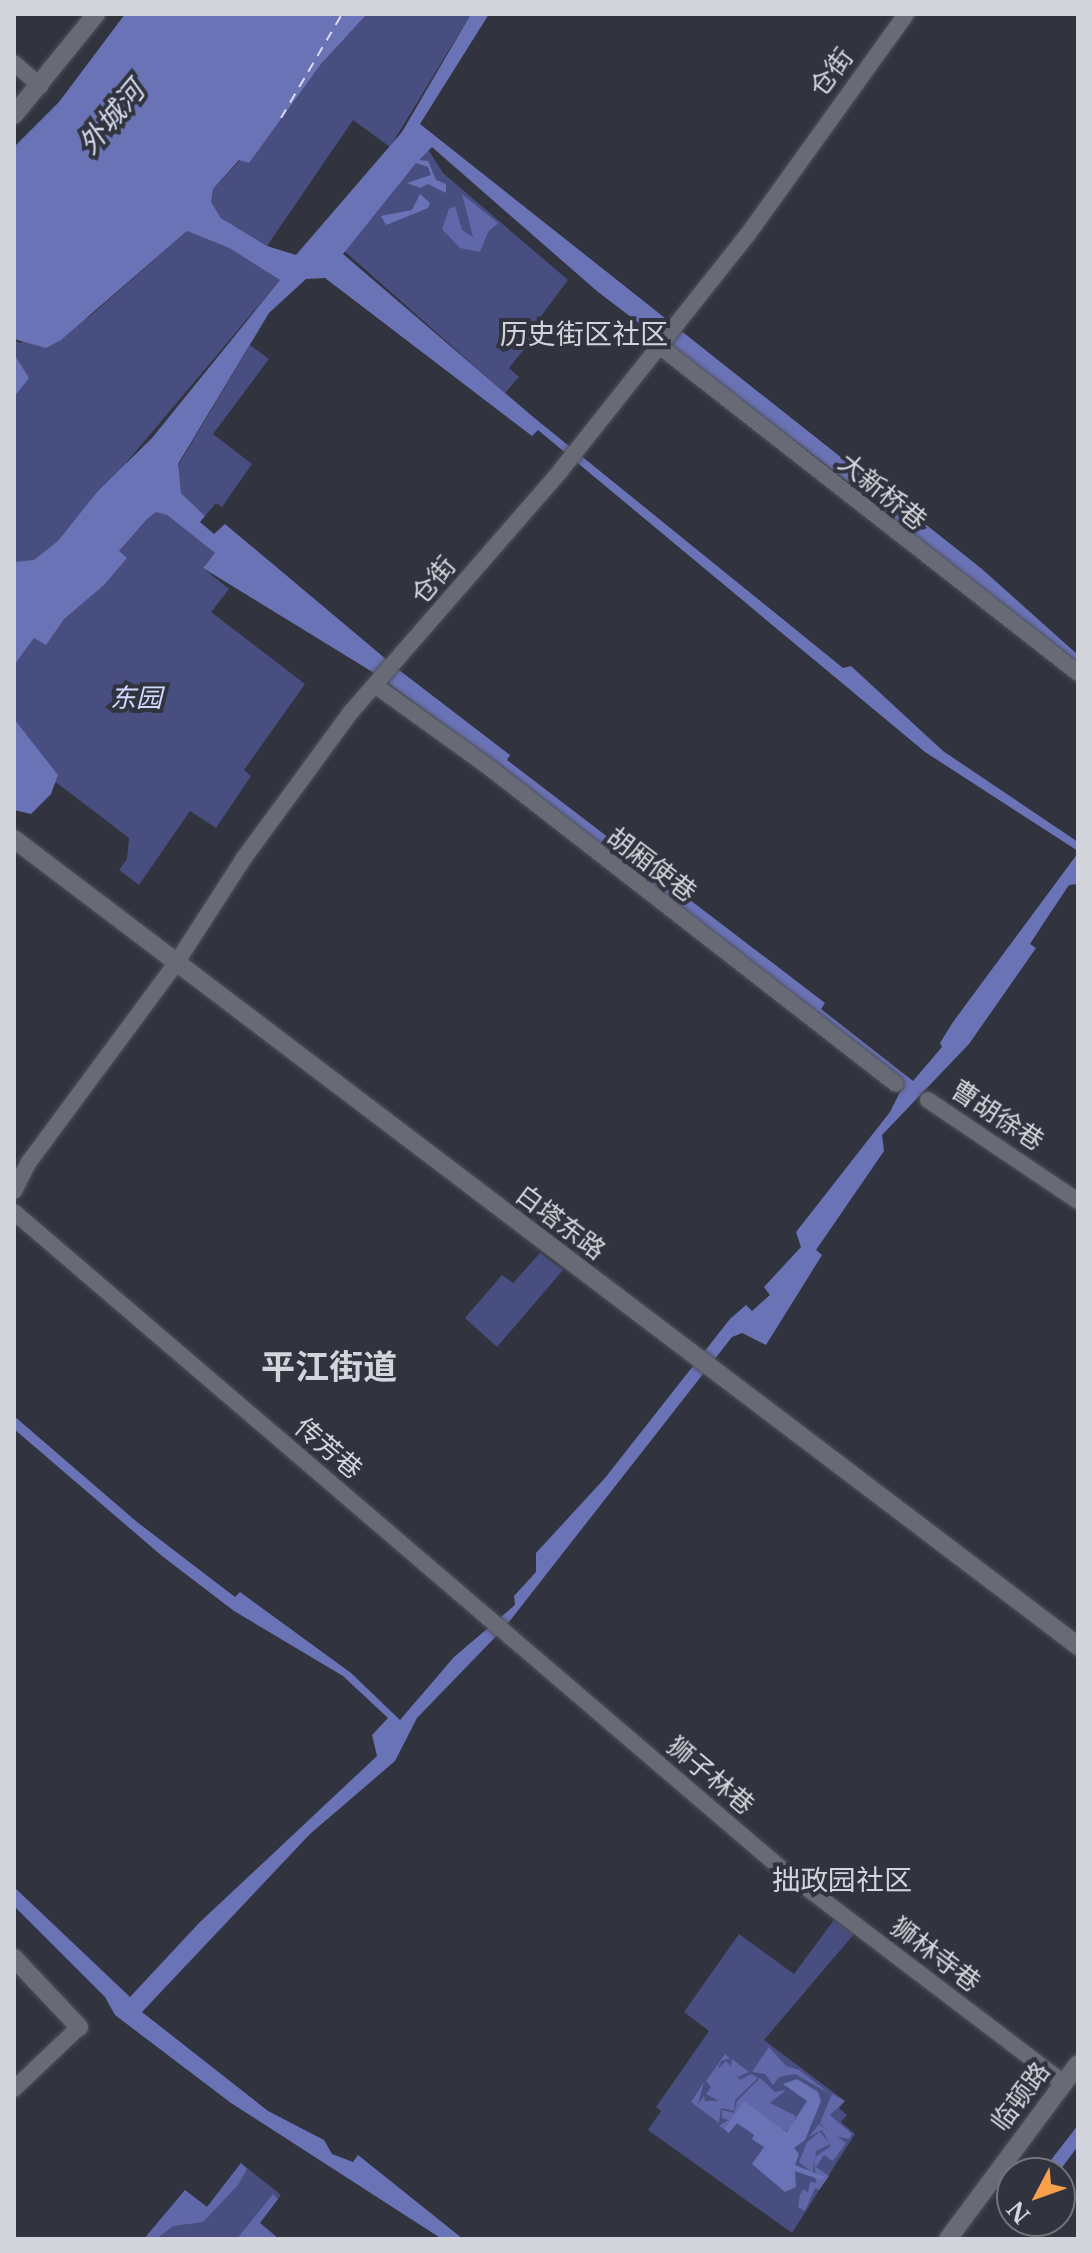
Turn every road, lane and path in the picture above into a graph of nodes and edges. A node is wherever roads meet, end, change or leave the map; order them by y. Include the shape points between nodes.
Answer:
1 (96, 14) edge
2 (906, 14) edge
3 (14, 63) edge
4 (40, 86) junction
5 (14, 115) edge
6 (660, 343) junction
7 (1078, 673) edge
8 (378, 684) junction
9 (14, 839) edge
10 (175, 965) junction
11 (896, 1084) dead end
12 (928, 1100) dead end
13 (14, 1191) edge
14 (1078, 1201) edge
15 (14, 1212) edge
16 (1078, 1646) edge
17 (610, 1722) joint
18 (778, 1866) joint
19 (14, 1958) edge
20 (79, 2027) joint
21 (1078, 2065) edge
22 (1063, 2082) junction
23 (14, 2089) edge
24 (948, 2239) edge

1 - 4 main road
2 - 6 street, 仓街 via 746,237
3 - 4 street
4 - 5 main road
6 - 7 street, 大新桥巷
6 - 8 street, 仓街 via 561,470
8 - 10 street, 仓街 via 244,858
8 - 11 street, 胡厢使巷
9 - 10 main road, 白塔东路
10 - 13 street, 仓街 via 29,1162
10 - 16 main road, 白塔东路
12 - 14 street, 曹胡徐巷
15 - 17 street, 传芳巷
17 - 18 street, 狮子林巷
18 - 22 street, 狮林寺巷
19 - 20 main road
20 - 23 street
21 - 22 main road, 临顿路
22 - 24 main road, 临顿路

